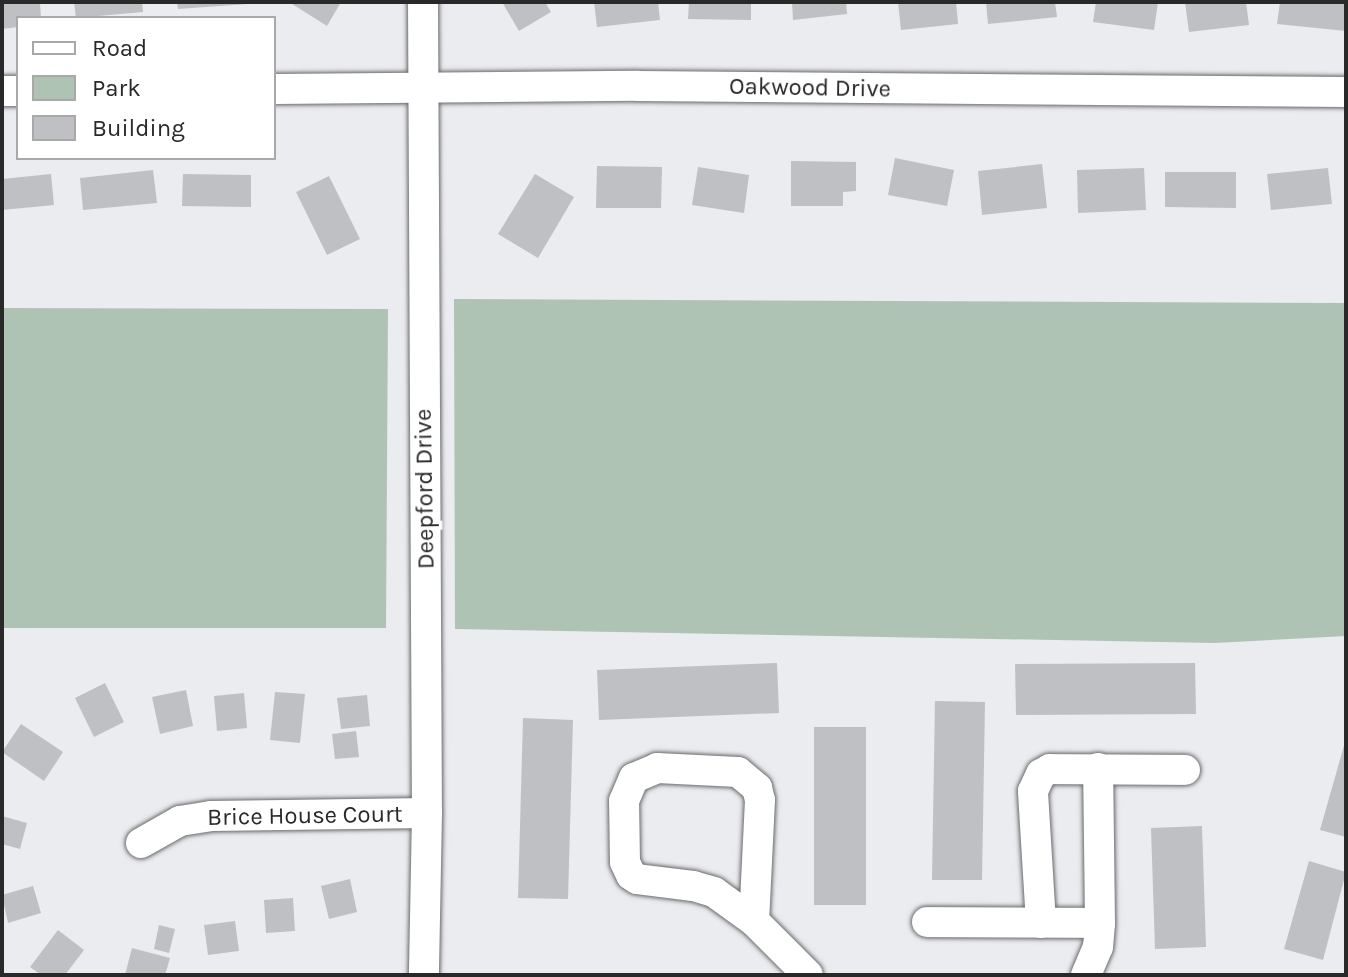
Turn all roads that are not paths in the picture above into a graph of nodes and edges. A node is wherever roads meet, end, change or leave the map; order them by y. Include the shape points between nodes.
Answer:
1 (423, 2) edge
2 (423, 88) junction
3 (276, 89) edge
4 (1346, 92) edge
5 (1098, 768) junction
6 (1185, 770) dead end
7 (427, 813) junction
8 (141, 843) dead end
9 (754, 921) junction
10 (927, 922) dead end
11 (1041, 923) junction
12 (1100, 923) junction
13 (424, 975) edge
14 (808, 975) edge
15 (1086, 975) edge

1 - 2 street, Deepford Drive
2 - 3 street, Oakwood Drive
2 - 4 street, Oakwood Drive
2 - 7 street, Deepford Drive
5 - 6 street
5 - 11 street via 1050,769 1034,784
5 - 12 street
7 - 8 street, Brice House Court via 211,816 180,821
7 - 13 street, Deepford Drive
9 - 9 street via 757,788 738,772 657,768 634,778 624,801 625,862 631,875 714,892
9 - 14 street
10 - 11 street
11 - 12 street
12 - 15 street via 1098,947

